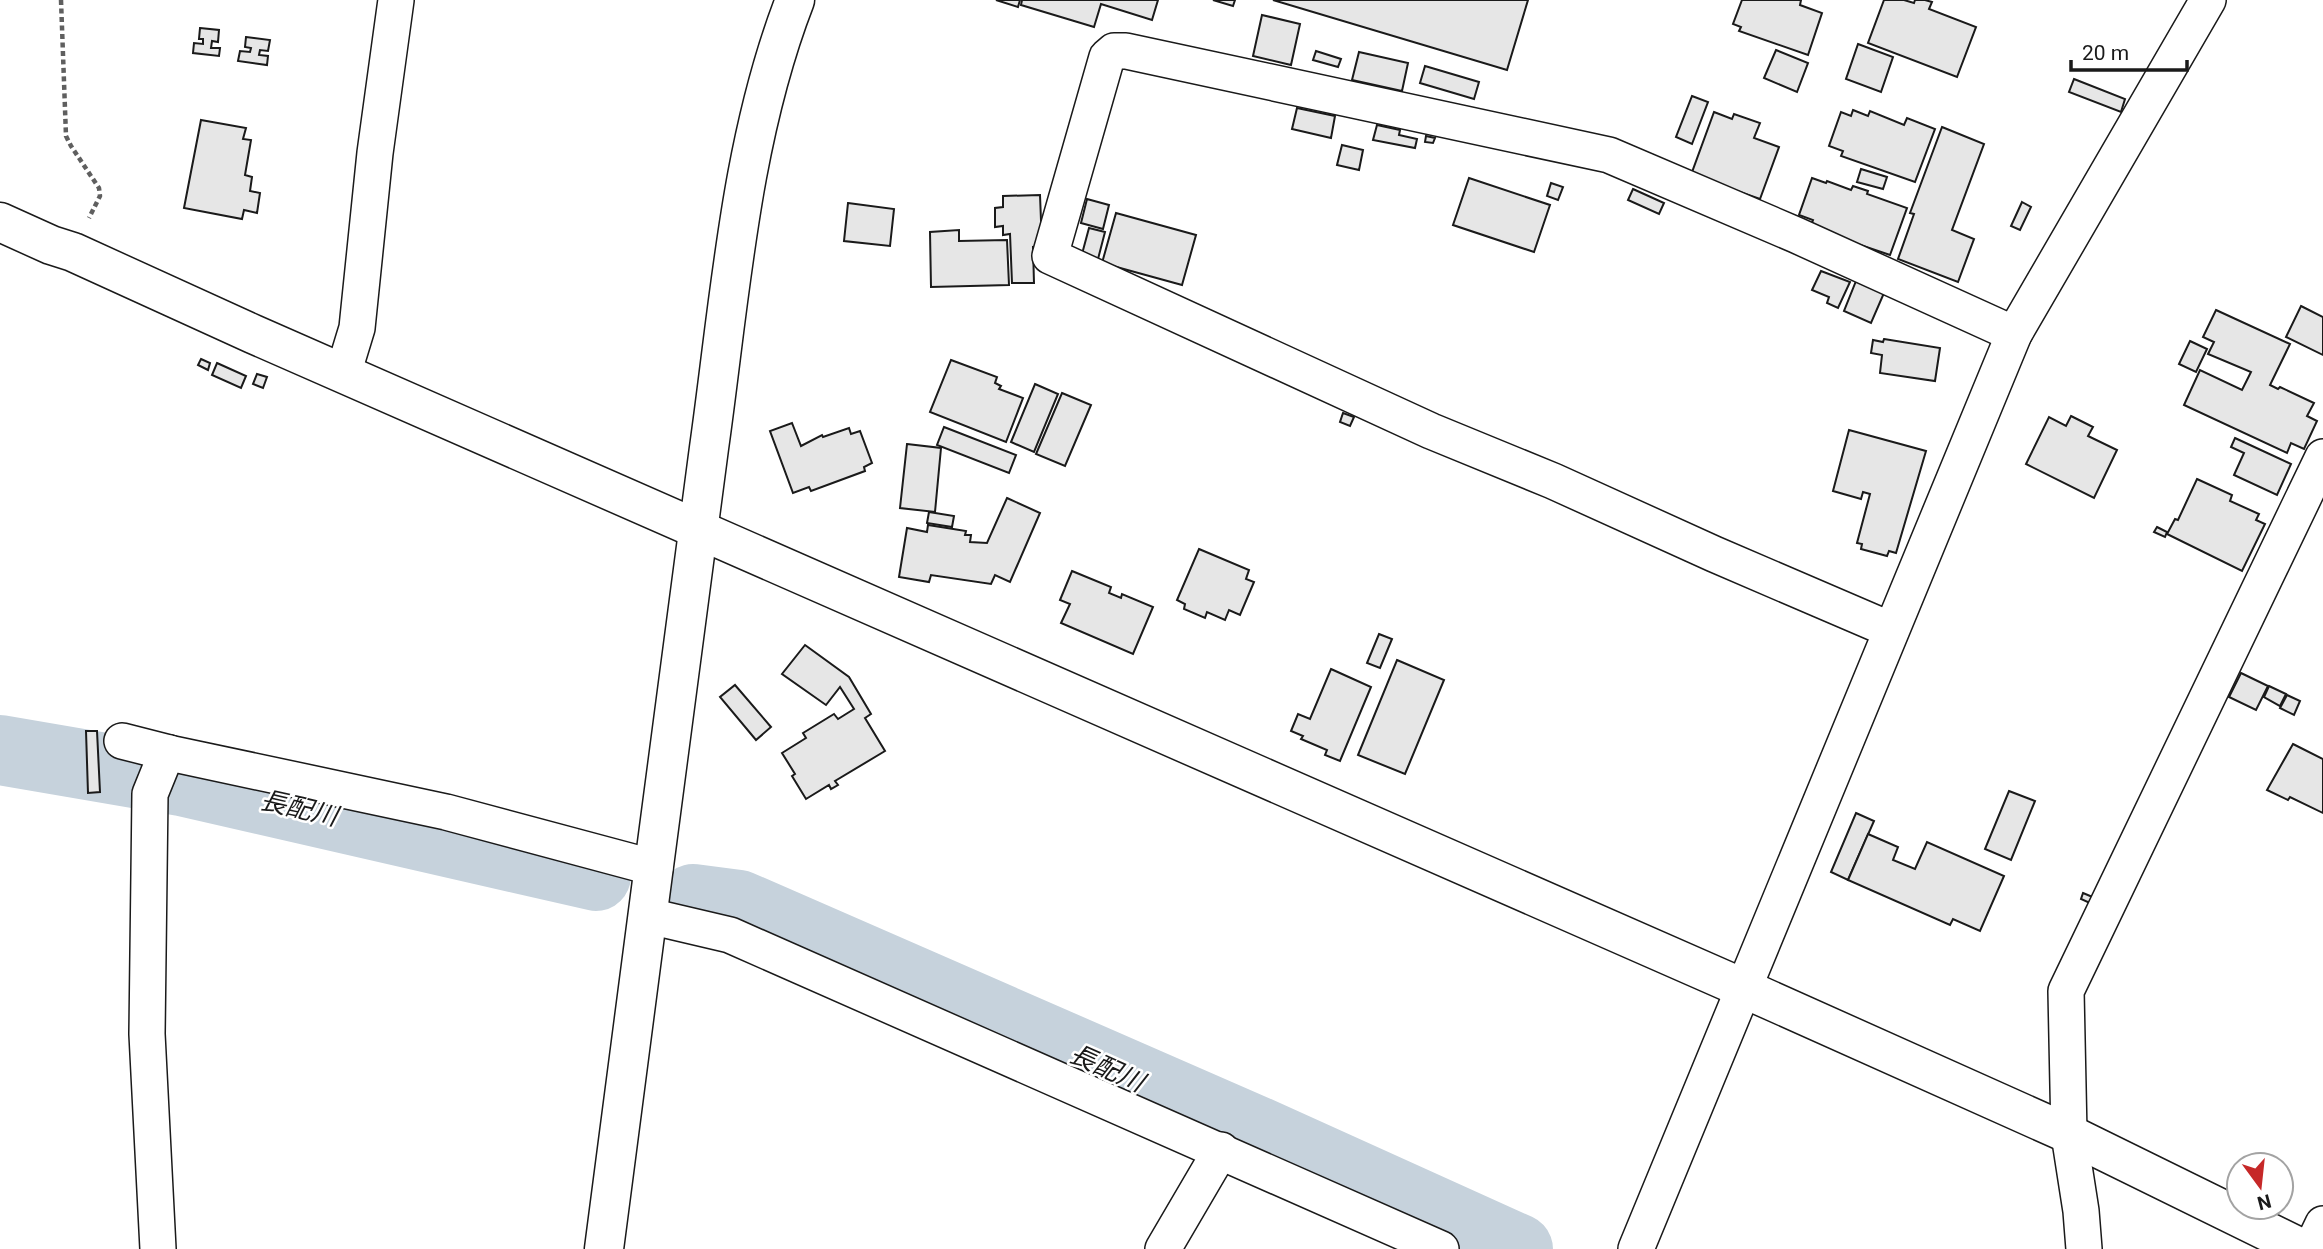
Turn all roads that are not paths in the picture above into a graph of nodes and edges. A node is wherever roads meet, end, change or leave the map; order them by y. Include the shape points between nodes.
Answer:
1 (396, 0) edge
2 (795, 0) edge
3 (2208, 0) edge
4 (0, 222) edge
5 (2014, 334) junction
6 (343, 373) junction
7 (2323, 457) edge
8 (697, 529) junction
9 (1891, 630) junction
10 (122, 741) dead end
11 (166, 758) junction
12 (655, 868) junction
13 (649, 916) junction
14 (1745, 989) junction
15 (2069, 1134) junction
16 (1221, 1150) junction
17 (2323, 1224) edge
18 (158, 1249) edge
19 (604, 1249) edge
20 (1163, 1249) edge
21 (1441, 1249) edge
22 (1636, 1249) edge
23 (2084, 1249) edge
24 (2303, 1249) edge
25 (2311, 1249) edge

1 - 6 street via 357,328
2 - 8 street via 763,98 748,163
3 - 5 street
4 - 6 street
5 - 9 street
5 - 9 street via 1609,155 1126,51 1114,51 1107,57 1050,256 1431,431
6 - 8 street
7 - 15 street via 2066,991
8 - 12 street
8 - 14 street
9 - 14 street
10 - 11 street
11 - 12 street via 446,812
11 - 18 street via 150,794 147,1034
12 - 13 street
13 - 16 street via 730,935
13 - 19 street
14 - 15 street
14 - 22 street
15 - 23 street
15 - 24 street
16 - 20 street
16 - 21 street
17 - 25 street

